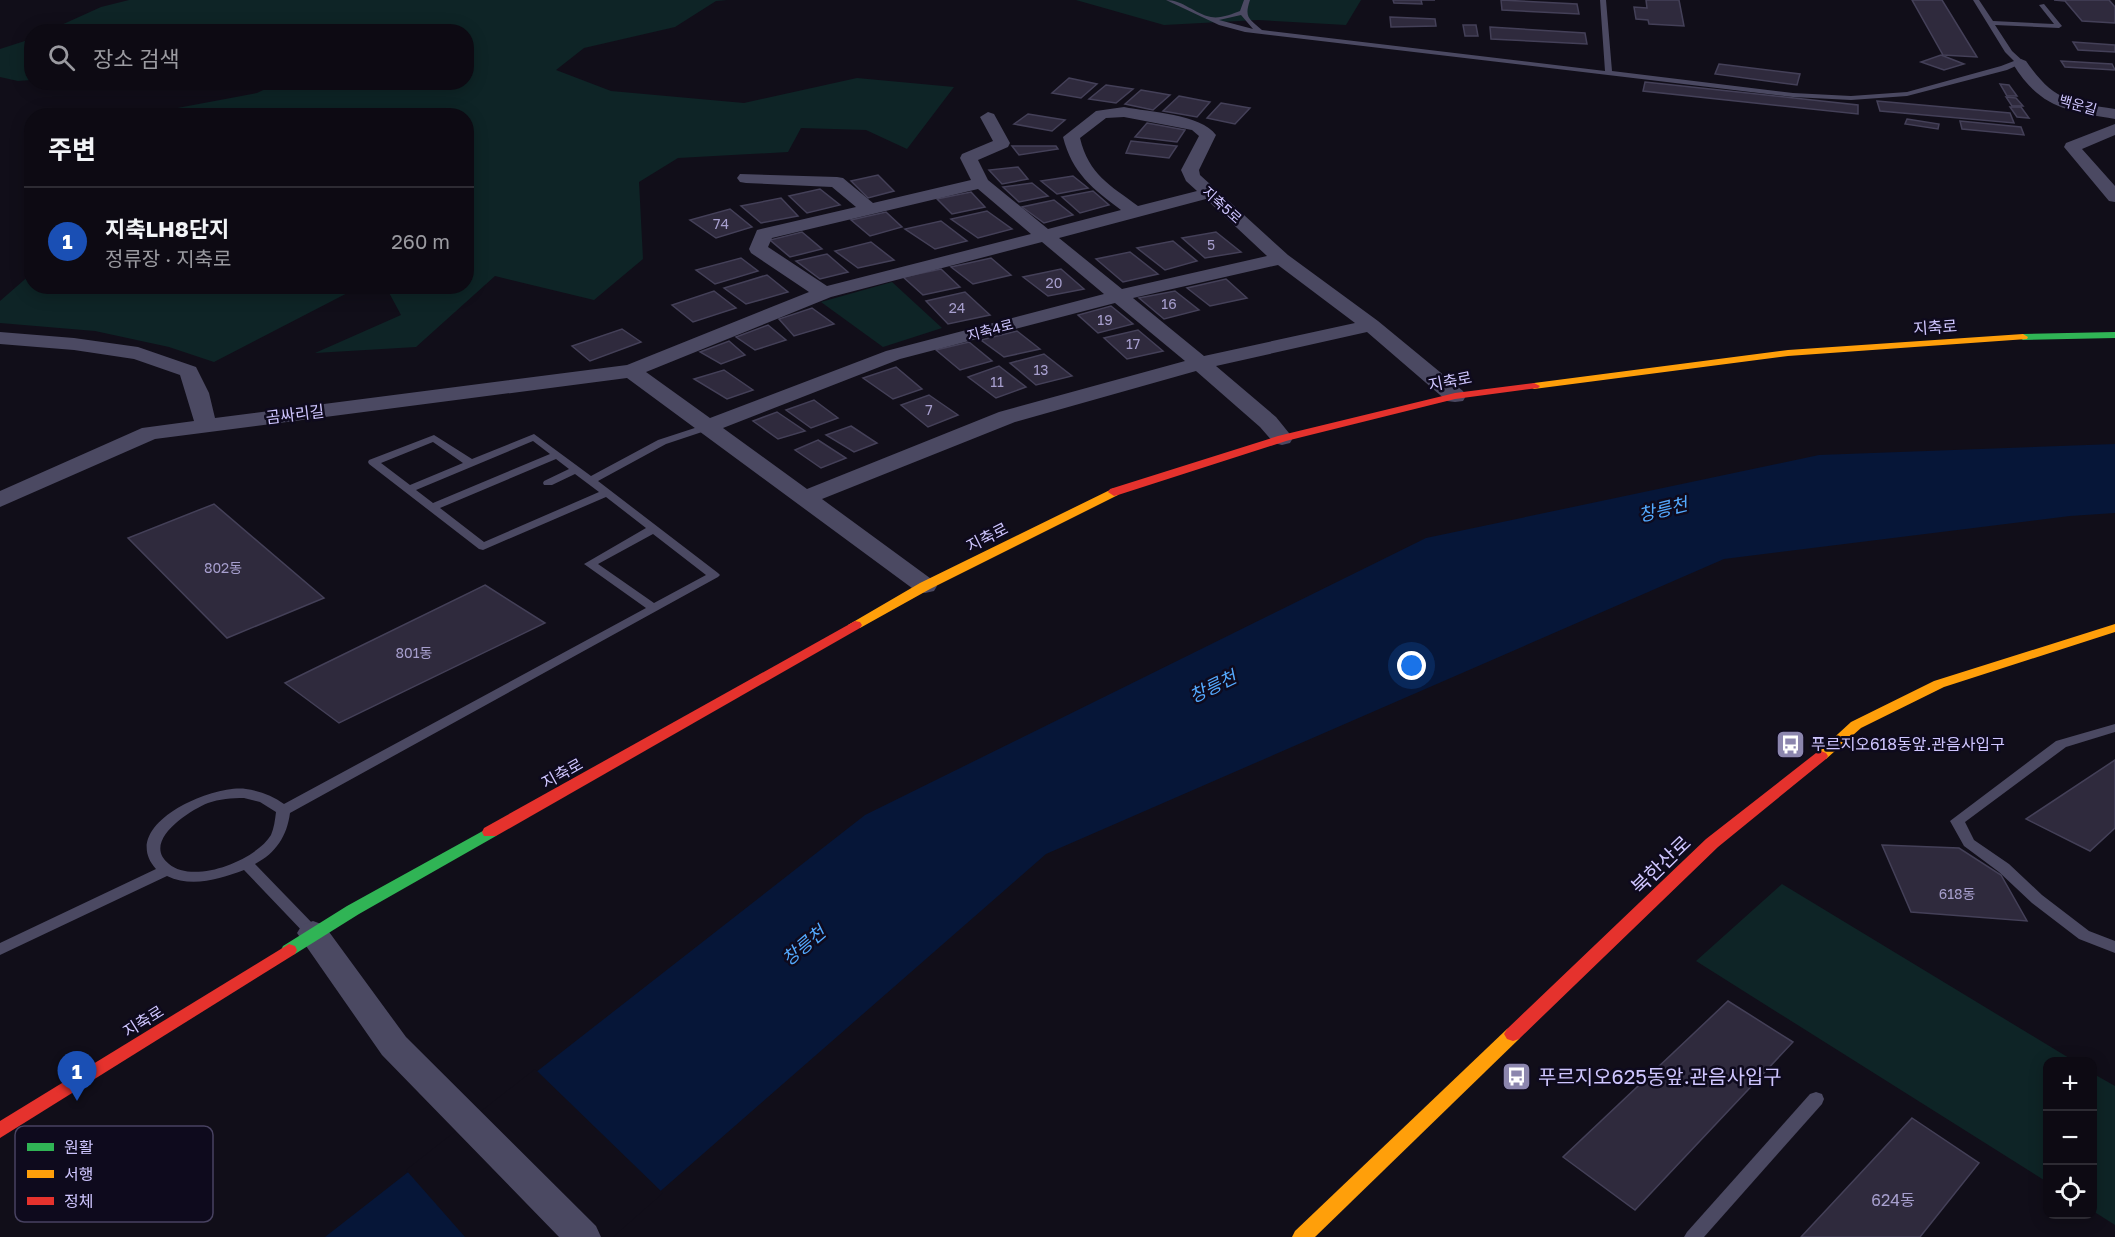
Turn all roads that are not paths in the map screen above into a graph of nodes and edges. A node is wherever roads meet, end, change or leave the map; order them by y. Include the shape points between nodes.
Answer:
1 (1169, 0) edge
2 (1247, 0) edge
3 (1603, 0) edge
4 (1976, 0) edge
5 (2042, 5) dead end
6 (1243, 12) junction
7 (1209, 20) junction
8 (1990, 23) junction
9 (1260, 32) junction
10 (2020, 63) junction
11 (1609, 74) junction
12 (2115, 114) edge
13 (988, 117) dead end
14 (2115, 129) edge
15 (746, 178) dead end
16 (981, 183) junction
17 (1209, 193) junction
18 (2115, 197) edge
19 (870, 209) junction
20 (1134, 211) junction
21 (1045, 235) junction
22 (1281, 259) junction
23 (824, 293) junction
24 (1117, 296) junction
25 (1371, 325) junction
26 (2115, 335) edge
27 (0, 338) edge
28 (1200, 363) junction
29 (631, 371) junction
30 (1455, 396) junction
31 (206, 426) junction
32 (707, 427) junction
33 (1282, 438) junction
34 (557, 455) junction
35 (471, 462) junction
36 (576, 470) junction
37 (590, 481) junction
38 (548, 483) dead end
39 (407, 490) junction
40 (606, 493) junction
41 (805, 498) junction
42 (0, 500) edge
43 (431, 508) junction
44 (653, 529) junction
45 (925, 586) junction
46 (654, 608) junction
47 (2115, 628) edge
48 (2115, 728) edge
49 (283, 811) junction
50 (246, 864) junction
51 (166, 870) junction
52 (313, 933) junction
53 (2115, 947) edge
54 (0, 949) edge
55 (1816, 1099) dead end
56 (0, 1130) edge
57 (583, 1237) edge
58 (1302, 1237) edge
59 (1693, 1237) edge

1 - 7 lane
2 - 6 lane
3 - 11 lane
4 - 8 lane
5 - 8 lane via 2059,26
6 - 7 lane
6 - 9 lane
7 - 9 lane
8 - 10 lane
9 - 11 lane
10 - 11 lane via 1923,91 1860,98 1793,95
10 - 12 street, 백운길 via 2037,87 2053,98
13 - 16 street via 1002,143 968,158
14 - 18 street, 백운길 via 2072,147
15 - 19 street via 837,182
16 - 19 street
16 - 21 street
17 - 20 street
17 - 20 street, 지축5로 via 1190,170 1208,135 1197,126 1124,112 1102,114 1071,137 1075,159 1088,177
17 - 22 street, 지축5로
19 - 23 street via 764,234 758,249
20 - 21 street
21 - 23 street
21 - 24 street
22 - 24 street, 지축4로
22 - 25 street, 지축5로
23 - 29 street
24 - 28 street
24 - 32 street, 지축4로 via 893,355
25 - 28 street
25 - 30 street, 지축5로
26 - 30 street, 지축로 via 1788,353
27 - 31 street via 138,354 189,371
28 - 33 street
28 - 41 street via 1006,417
29 - 31 street, 곰싸리길
29 - 32 street
30 - 33 street, 지축로
31 - 42 street, 곰싸리길 via 150,433
32 - 37 lane via 662,442
32 - 41 street
33 - 45 street, 지축로 via 1108,494
34 - 35 lane via 534,437
34 - 36 lane
34 - 43 lane
35 - 39 lane
35 - 39 lane via 434,438 373,462
36 - 37 lane
36 - 38 lane
37 - 40 lane
39 - 43 lane
40 - 43 lane via 483,547
40 - 44 lane
41 - 45 street
44 - 46 lane via 714,575
44 - 46 lane via 590,564
45 - 52 street, 지축로
46 - 49 lane
47 - 58 street, 북한산로 via 1939,684 1856,725 1712,843
48 - 53 lane via 2061,744 1957,821 1969,843 2037,898 2084,935
49 - 50 lane via 276,839
49 - 51 lane via 261,796 244,793 224,794 185,808 158,834 154,848 157,860
50 - 51 lane via 203,876
50 - 52 lane
51 - 54 lane
52 - 56 street, 지축로
52 - 57 street via 394,1046
55 - 59 lane

